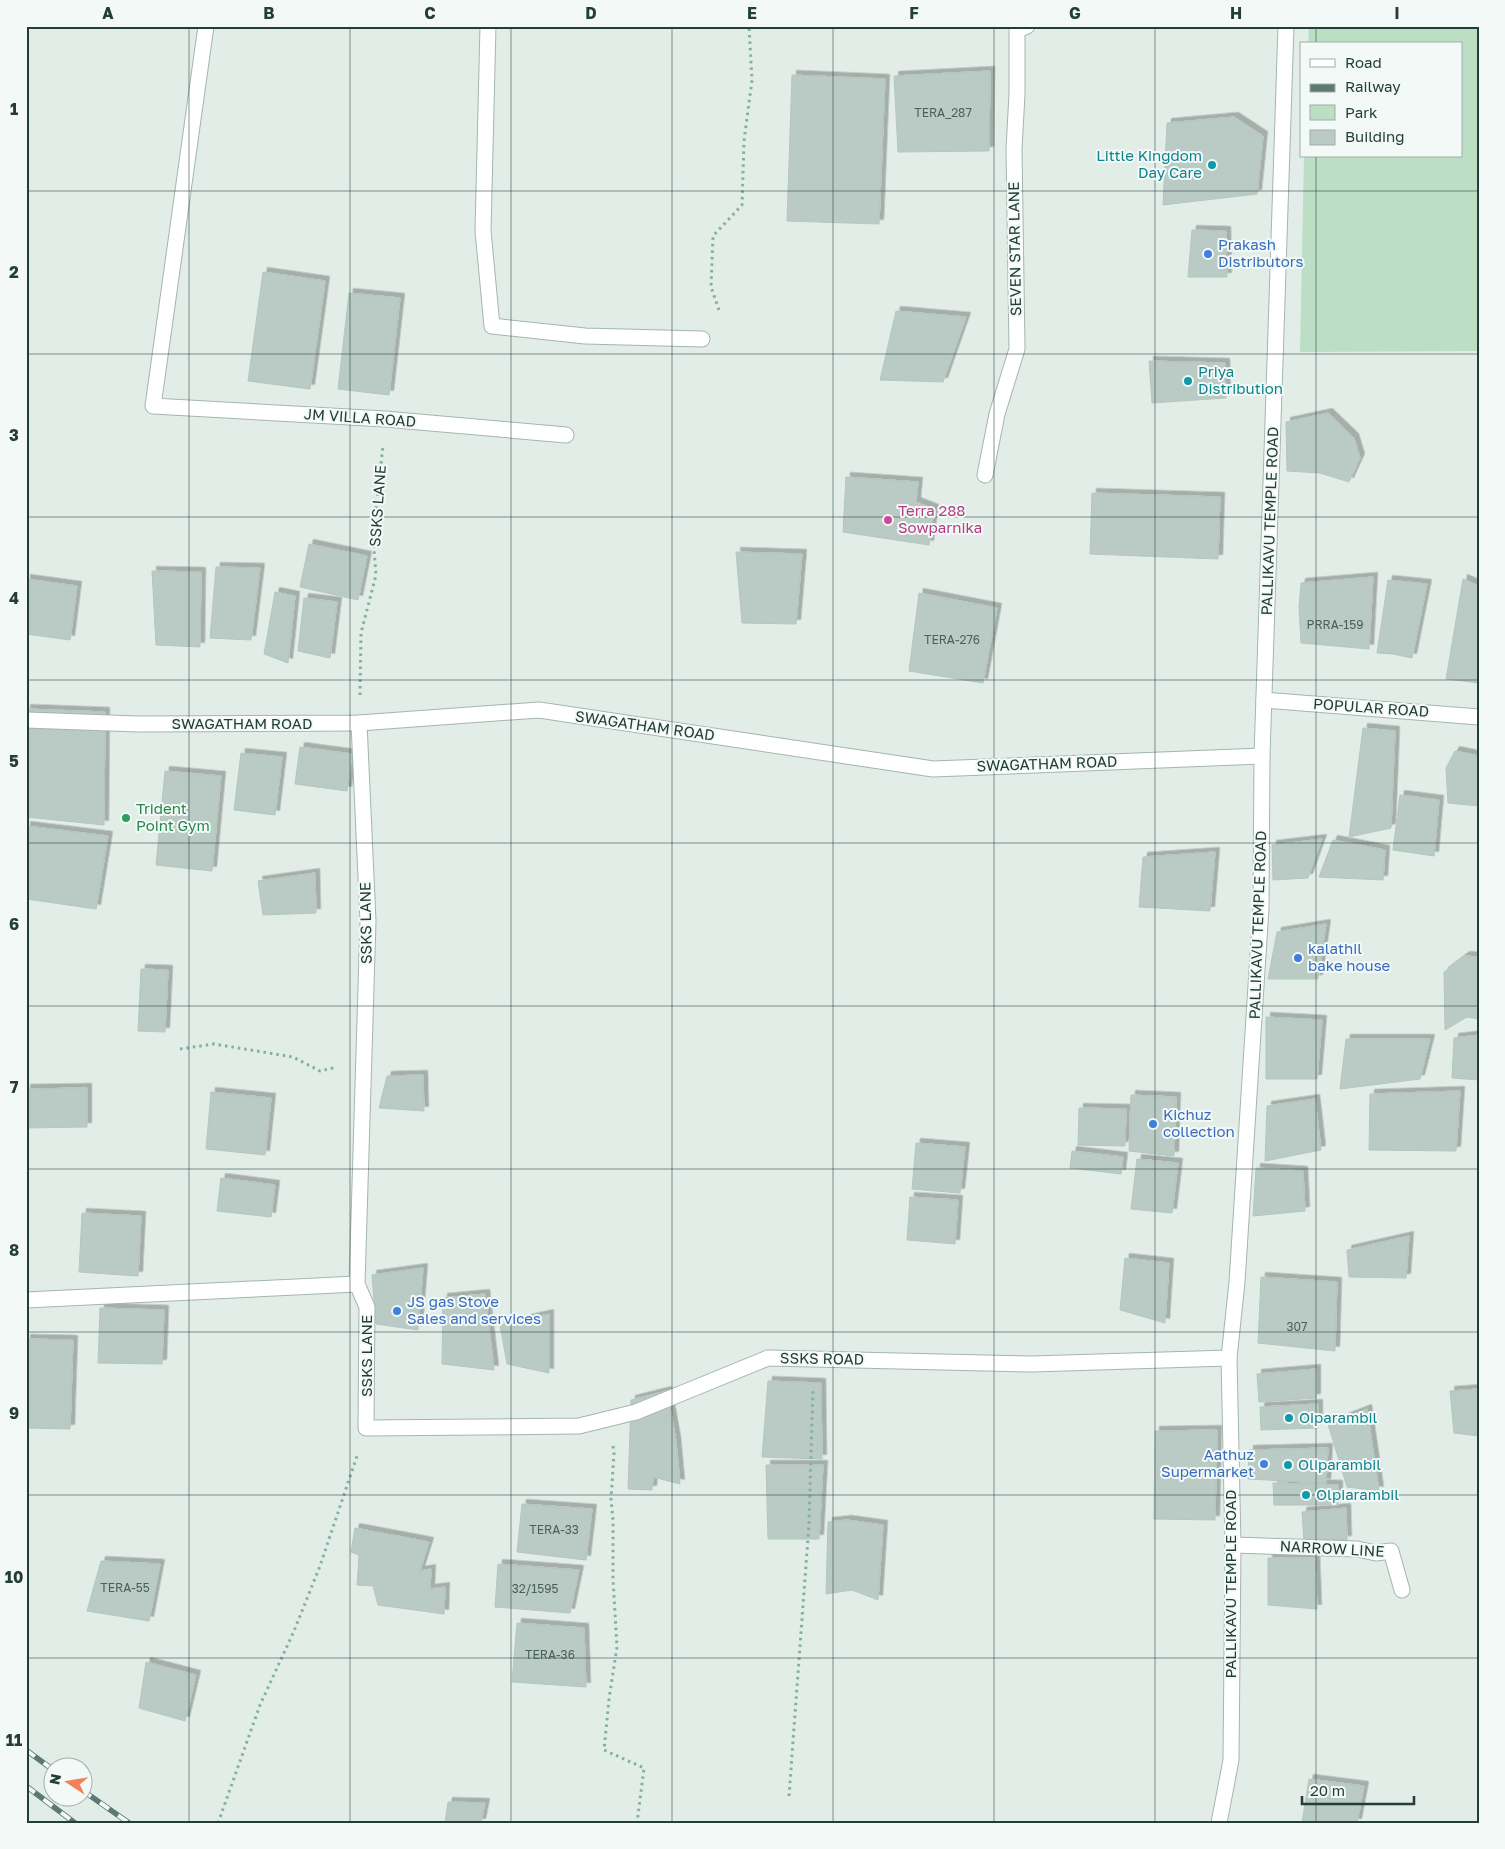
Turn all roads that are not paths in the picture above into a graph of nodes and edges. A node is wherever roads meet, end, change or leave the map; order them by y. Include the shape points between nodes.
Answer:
1 (206, 26) edge
2 (488, 26) edge
3 (1028, 26) edge
4 (1286, 26) edge
5 (702, 339) dead end
6 (566, 435) dead end
7 (985, 475) dead end
8 (1264, 700) junction
9 (1479, 717) edge
10 (26, 720) edge
11 (359, 723) junction
12 (1262, 756) junction
13 (357, 1284) junction
14 (26, 1300) edge
15 (1229, 1358) junction
16 (366, 1428) joint
17 (1232, 1545) junction
18 (1402, 1590) dead end
19 (1219, 1823) edge

1 - 6 street, JM VILLA ROAD via 153,406 385,419
2 - 5 street via 483,231 492,326 585,336
3 - 7 street, SEVEN STAR LANE via 1017,30 1014,168 1017,349 997,414
4 - 8 street, PALLIKAVU TEMPLE ROAD
8 - 9 street, POPULAR ROAD
8 - 12 street, PALLIKAVU TEMPLE ROAD
10 - 11 street, SWAGATHAM ROAD via 138,724
11 - 12 street, SWAGATHAM ROAD via 539,710 933,769
11 - 13 street, SSKS LANE via 368,921
12 - 15 street, PALLIKAVU TEMPLE ROAD via 1261,908 1237,1282
13 - 14 street
13 - 16 street, SSKS LANE via 367,1306
15 - 16 street, SSKS ROAD via 1032,1364 768,1358 636,1412 579,1426
15 - 17 street, PALLIKAVU TEMPLE ROAD
17 - 18 street, NARROW LINE via 1357,1549 1376,1553 1391,1551
17 - 19 street, PALLIKAVU TEMPLE ROAD via 1231,1760

